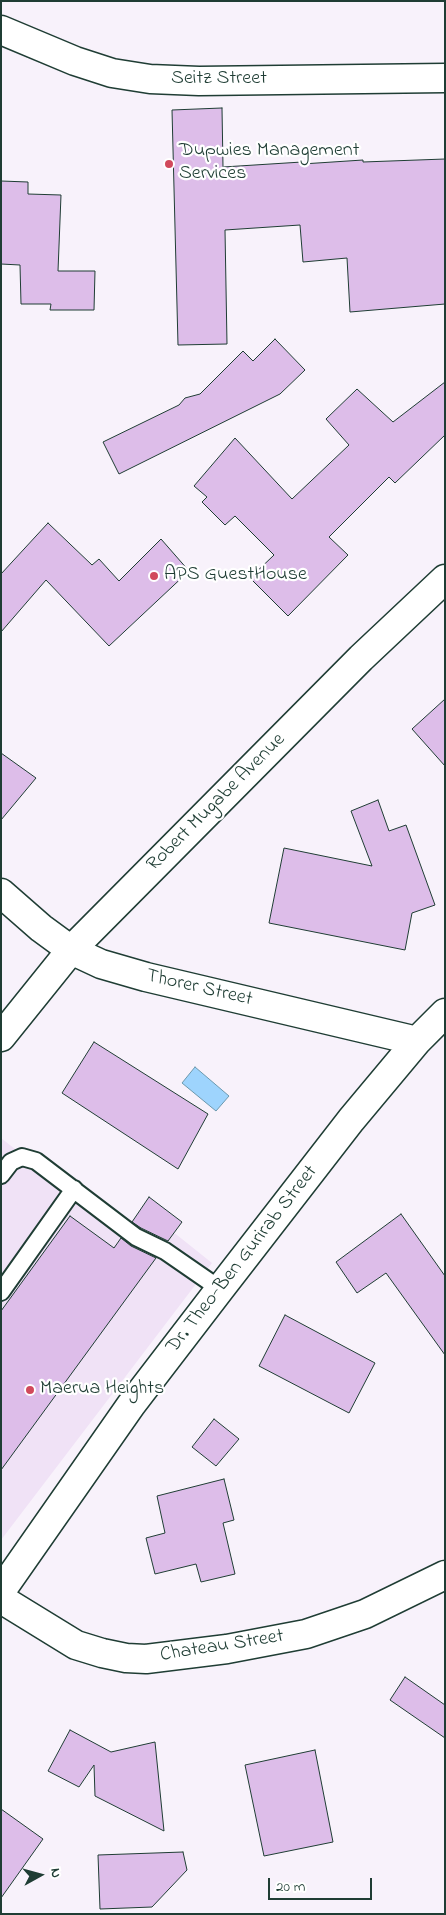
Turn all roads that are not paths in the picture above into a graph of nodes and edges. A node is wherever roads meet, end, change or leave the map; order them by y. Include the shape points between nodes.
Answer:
1 (1, 30) edge
2 (445, 78) edge
3 (445, 579) edge
4 (1, 893) edge
5 (71, 950) junction
6 (445, 1013) edge
7 (1, 1037) edge
8 (417, 1041) junction
9 (1, 1175) edge
10 (74, 1189) junction
11 (220, 1289) junction
12 (1, 1292) edge
13 (445, 1575) edge
14 (1, 1591) edge
15 (1, 1599) edge

1 - 2 street, Seitz Street via 84,64 112,73 150,79
3 - 5 street, Robert Mugabe Avenue via 354,665
4 - 5 street, Thorer Street
5 - 7 street, Robert Mugabe Avenue
5 - 8 street, Thorer Street via 101,964 146,977
6 - 8 street, Dr. Theo-Ben Gurirab Street
8 - 11 street, Dr. Theo-Ben Gurirab Street via 351,1120
9 - 10 lane via 11,1162 22,1157 36,1161
10 - 11 lane via 136,1237 166,1251
10 - 12 lane
11 - 14 street, Dr. Theo-Ben Gurirab Street via 131,1405
13 - 15 street, Chateau Street via 365,1614 306,1634 227,1649 146,1659 126,1658 76,1645

